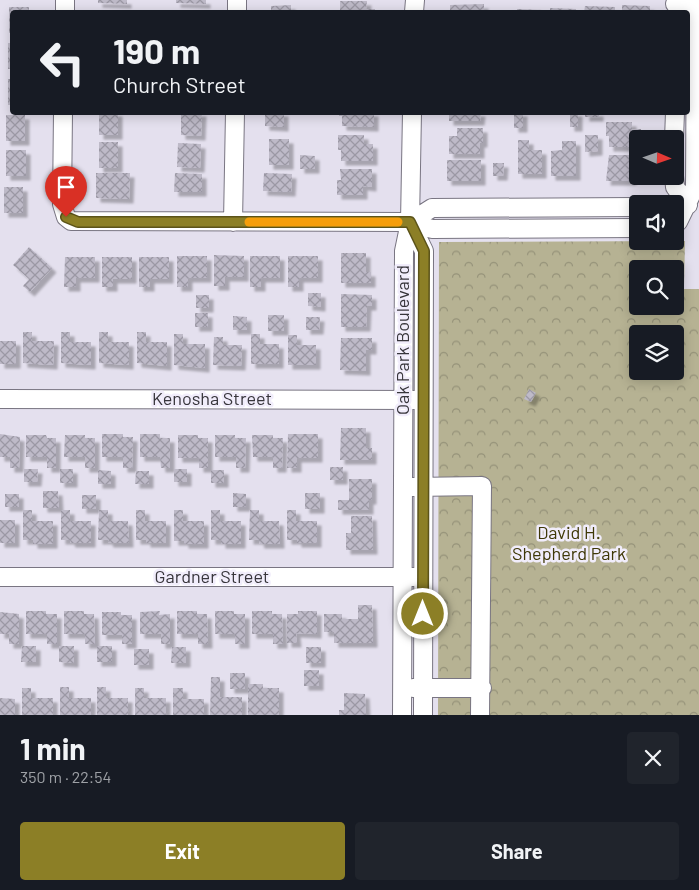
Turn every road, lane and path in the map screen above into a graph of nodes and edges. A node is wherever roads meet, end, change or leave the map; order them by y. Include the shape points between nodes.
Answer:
1 (697, 3) edge
2 (675, 5) edge
3 (63, 115) edge
4 (235, 115) edge
5 (412, 115) edge
6 (675, 115) edge
7 (674, 130) edge
8 (675, 185) edge
9 (687, 203) edge
10 (588, 206) junction
11 (629, 207) edge
12 (508, 208) junction
13 (234, 222) junction
14 (410, 222) junction
15 (588, 228) junction
16 (629, 228) edge
17 (508, 229) junction
18 (0, 399) edge
19 (403, 400) junction
20 (424, 400) junction
21 (403, 486) junction
22 (424, 487) junction
23 (0, 577) edge
24 (403, 577) junction
25 (423, 577) junction
26 (402, 688) junction
27 (423, 688) junction
28 (482, 688) junction
29 (402, 715) edge
30 (423, 715) edge
31 (480, 715) edge

1 - 2 street
1 - 9 street via 695,187
3 - 13 street via 62,204 66,217 78,222
4 - 13 street
5 - 14 street
6 - 7 street
8 - 9 street
10 - 11 street
10 - 12 street
10 - 15 street
12 - 14 street via 432,208
12 - 17 street
13 - 14 street
14 - 17 street via 432,229
14 - 19 street, Oak Park Boulevard via 404,251
14 - 20 street, Oak Park Boulevard via 424,251
15 - 16 street
15 - 17 street
18 - 19 street, Kenosha Street
19 - 20 street, Kenosha Street
19 - 21 street, Oak Park Boulevard
20 - 22 street, Oak Park Boulevard
21 - 22 street
21 - 24 street, Oak Park Boulevard
22 - 25 street, Oak Park Boulevard
22 - 28 street via 482,486
23 - 24 street, Gardner Street
24 - 25 street, Gardner Street
24 - 26 street, Oak Park Boulevard
25 - 27 street, Oak Park Boulevard
26 - 27 street
26 - 29 street, Oak Park Boulevard
27 - 28 street
27 - 30 street, Oak Park Boulevard
28 - 31 street

